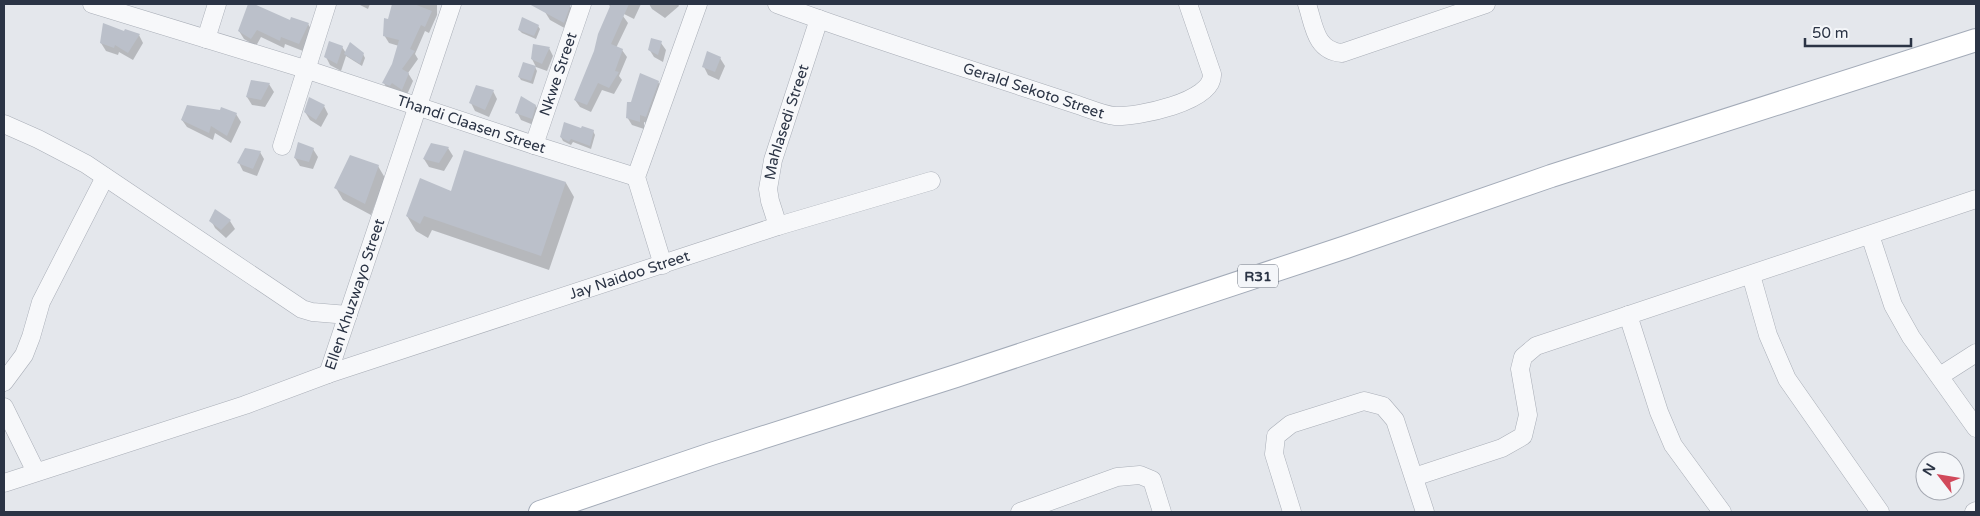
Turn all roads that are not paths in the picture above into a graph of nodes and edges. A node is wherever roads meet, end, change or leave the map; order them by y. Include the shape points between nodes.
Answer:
1 (92, 4) edge
2 (217, 4) edge
3 (327, 4) edge
4 (452, 4) edge
5 (582, 4) edge
6 (698, 4) edge
7 (777, 4) edge
8 (1188, 4) edge
9 (1308, 4) edge
10 (1486, 4) edge
11 (819, 19) junction
12 (206, 39) junction
13 (1976, 40) edge
14 (305, 69) junction
15 (416, 106) junction
16 (4, 124) edge
17 (534, 145) junction
18 (282, 146) dead end
19 (105, 177) junction
20 (636, 177) junction
21 (930, 181) dead end
22 (1976, 199) edge
23 (778, 226) junction
24 (1870, 235) junction
25 (663, 265) junction
26 (1751, 275) junction
27 (348, 315) junction
28 (1628, 316) junction
29 (1976, 353) edge
30 (328, 374) junction
31 (1940, 376) junction
32 (4, 382) edge
33 (4, 407) edge
34 (1976, 428) edge
35 (36, 472) junction
36 (1414, 477) junction
37 (4, 483) edge
38 (540, 512) edge
39 (1020, 512) edge
40 (1162, 512) edge
41 (1292, 512) edge
42 (1425, 512) edge
43 (1722, 512) edge
44 (1880, 512) edge

1 - 12 street, Thandi Claasen Street
2 - 12 street
3 - 14 street
4 - 15 street, Ellen Khuzwayo Street
5 - 17 street, Nkwe Street
6 - 20 street
7 - 11 street, Gerald Sekoto Street
8 - 11 street, Gerald Sekoto Street via 1212,74 1210,85 1181,104 1115,116
9 - 10 street via 1322,45 1342,53
11 - 23 street, Mahlasedi Street via 773,160 768,189
12 - 14 street, Thandi Claasen Street
13 - 38 main road, R31 via 1561,172 1346,247
14 - 15 street, Thandi Claasen Street
14 - 18 street
15 - 17 street, Thandi Claasen Street
15 - 27 street, Ellen Khuzwayo Street
16 - 19 street via 86,164
17 - 20 street, Thandi Claasen Street
19 - 27 street via 302,309
19 - 32 street via 41,302 24,355
20 - 25 street
21 - 23 street, Jay Naidoo Street
22 - 24 street
23 - 25 street, Jay Naidoo Street
24 - 26 street
24 - 31 street via 1892,305
25 - 30 street, Jay Naidoo Street
26 - 28 street
26 - 44 street via 1768,335 1788,379
27 - 30 street, Ellen Khuzwayo Street
28 - 36 street via 1536,346 1523,357 1520,369 1528,415 1523,436 1502,448
28 - 43 street via 1673,445
29 - 31 street
30 - 35 street, Ellen Khuzwayo Street via 244,405
31 - 34 street
33 - 35 street
35 - 37 street, Ellen Khuzwayo Street
36 - 41 street via 1395,420 1383,406 1364,401 1291,424 1276,436 1274,454
36 - 42 street
39 - 40 street via 1117,477 1140,475 1152,480

